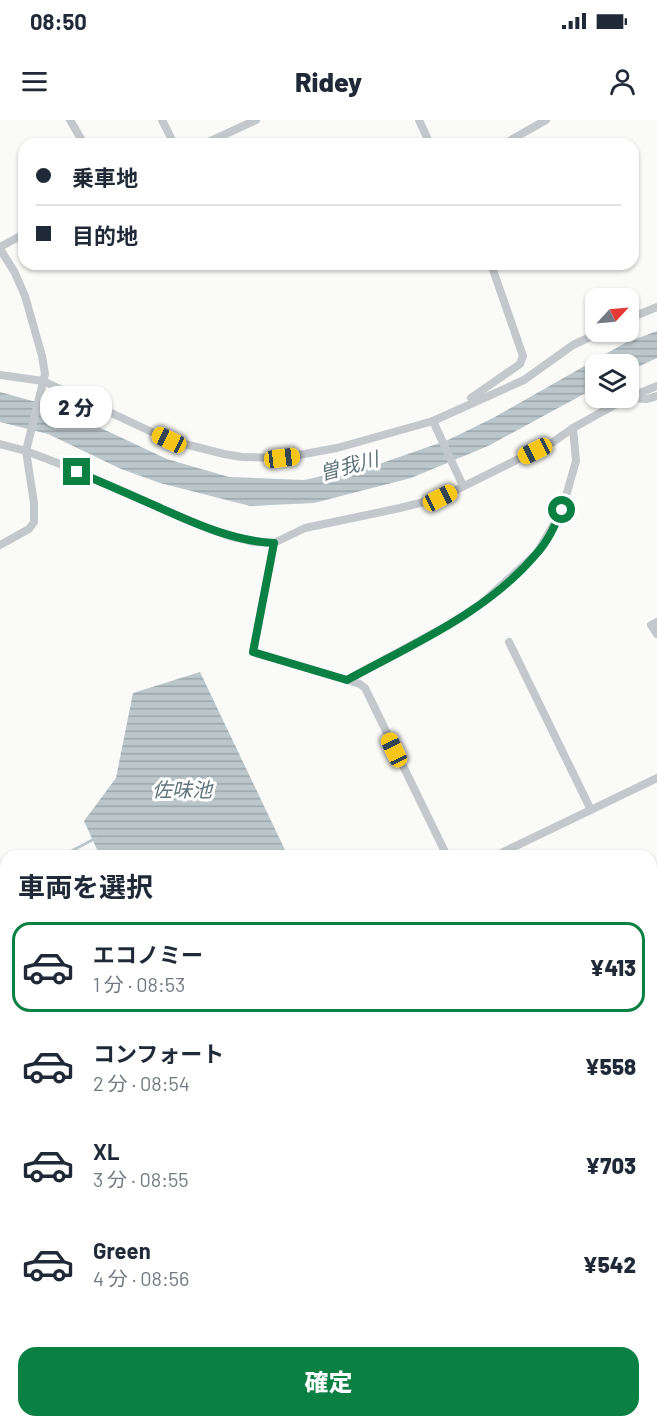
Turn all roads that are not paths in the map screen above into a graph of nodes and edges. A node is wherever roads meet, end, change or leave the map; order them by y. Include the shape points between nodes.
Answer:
1 (70, 120) edge
2 (162, 120) edge
3 (256, 120) edge
4 (418, 120) edge
5 (546, 120) edge
6 (80, 138) edge
7 (171, 138) edge
8 (217, 138) edge
9 (427, 138) edge
10 (514, 138) edge
11 (18, 238) edge
12 (0, 248) edge
13 (493, 270) edge
14 (657, 307) edge
15 (639, 314) edge
16 (585, 340) edge
17 (0, 375) edge
18 (43, 381) junction
19 (657, 386) edge
20 (639, 393) edge
21 (657, 396) edge
22 (639, 399) edge
23 (609, 408) edge
24 (453, 411) junction
25 (434, 425) junction
26 (573, 428) junction
27 (0, 444) edge
28 (27, 448) junction
29 (461, 483) junction
30 (274, 543) junction
31 (0, 545) edge
32 (657, 622) edge
33 (657, 634) edge
34 (509, 642) dead end
35 (347, 680) junction
36 (657, 778) edge
37 (591, 810) junction
38 (444, 850) edge
39 (508, 850) edge

1 - 6 street
2 - 7 street
3 - 8 street
4 - 9 street
5 - 10 street
11 - 12 street
12 - 18 street via 25,296 42,356
13 - 24 street via 523,356 520,364
14 - 15 street
16 - 24 street via 524,380
17 - 18 street
18 - 25 street via 169,440 242,457 297,456
18 - 28 street
19 - 20 street
21 - 22 street
23 - 26 street
24 - 25 street
25 - 29 street
26 - 29 street via 553,442
26 - 35 street via 576,461 562,510 537,553 482,603
27 - 28 street
28 - 30 street via 219,532
28 - 31 street via 34,522
29 - 30 street via 440,498 305,528
30 - 35 street via 253,652
32 - 33 street via 651,625
34 - 37 street
35 - 38 street via 365,688
36 - 37 street
37 - 39 street

